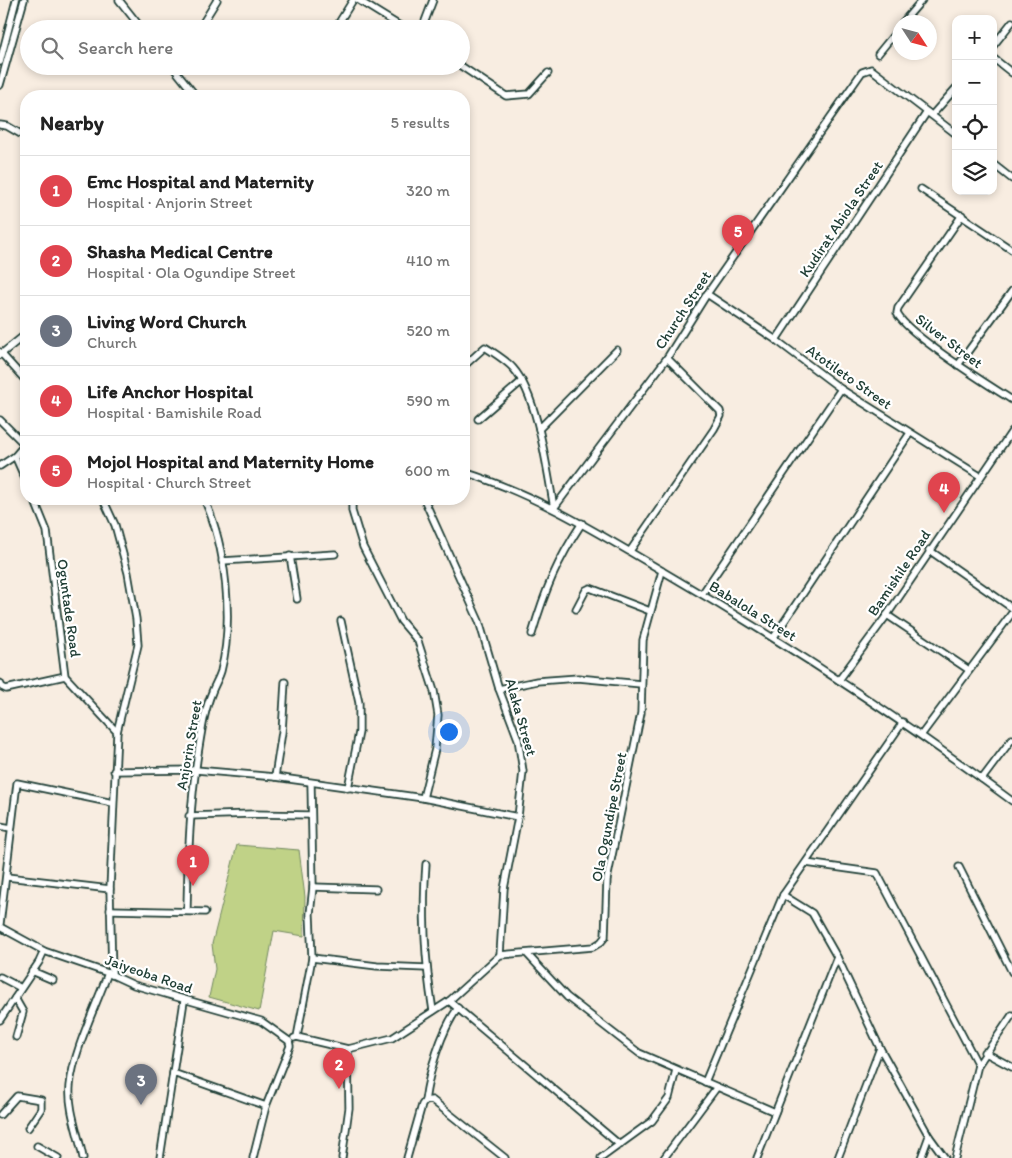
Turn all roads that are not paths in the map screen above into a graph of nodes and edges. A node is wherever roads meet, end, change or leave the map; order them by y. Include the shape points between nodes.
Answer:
1 (16, 0) edge
2 (24, 0) edge
3 (119, 0) edge
4 (217, 0) edge
5 (354, 0) edge
6 (358, 0) edge
7 (433, 0) edge
8 (922, 0) edge
9 (909, 15) edge
10 (135, 20) edge
11 (205, 20) edge
12 (341, 20) edge
13 (390, 20) edge
14 (425, 20) edge
15 (1012, 22) edge
16 (892, 37) edge
17 (997, 41) edge
18 (878, 54) dead end
19 (996, 60) edge
20 (0, 62) edge
21 (470, 72) edge
22 (548, 73) dead end
23 (1012, 73) edge
24 (179, 75) edge
25 (0, 85) edge
26 (191, 90) edge
27 (952, 92) edge
28 (930, 113) junction
29 (0, 126) edge
30 (952, 131) edge
31 (20, 134) edge
32 (997, 167) edge
33 (1012, 179) edge
34 (921, 189) dead end
35 (962, 215) junction
36 (1012, 250) edge
37 (1012, 291) edge
38 (707, 294) junction
39 (20, 339) edge
40 (776, 340) junction
41 (616, 350) dead end
42 (1, 354) edge
43 (667, 358) junction
44 (470, 361) edge
45 (958, 365) junction
46 (20, 375) edge
47 (522, 381) junction
48 (841, 388) junction
49 (1012, 400) edge
50 (478, 419) dead end
51 (0, 420) edge
52 (540, 428) junction
53 (1012, 431) edge
54 (910, 433) junction
55 (20, 438) edge
56 (20, 451) edge
57 (15, 456) junction
58 (0, 466) edge
59 (20, 467) edge
60 (470, 474) edge
61 (980, 476) junction
62 (36, 505) edge
63 (106, 505) edge
64 (206, 505) edge
65 (352, 505) edge
66 (427, 505) edge
67 (554, 508) junction
68 (582, 523) junction
69 (929, 550) junction
70 (630, 551) junction
71 (334, 554) dead end
72 (290, 556) junction
73 (222, 561) junction
74 (662, 571) junction
75 (702, 594) junction
76 (297, 599) dead end
77 (1012, 608) edge
78 (576, 609) dead end
79 (650, 611) junction
80 (1012, 613) edge
81 (887, 615) junction
82 (341, 621) dead end
83 (532, 634) dead end
84 (774, 637) junction
85 (969, 670) junction
86 (65, 676) junction
87 (839, 680) junction
88 (285, 682) dead end
89 (0, 683) edge
90 (641, 684) junction
91 (499, 689) junction
92 (903, 722) junction
93 (117, 732) junction
94 (922, 734) junction
95 (1012, 738) edge
96 (196, 770) junction
97 (114, 771) junction
98 (275, 777) junction
99 (982, 779) junction
100 (311, 784) junction
101 (348, 788) junction
102 (423, 798) junction
103 (1012, 801) edge
104 (113, 804) junction
105 (310, 815) junction
106 (189, 816) junction
107 (518, 817) junction
108 (0, 826) edge
109 (10, 828) junction
110 (806, 863) junction
111 (426, 864) dead end
112 (958, 867) dead end
113 (7, 877) junction
114 (313, 887) junction
115 (110, 889) junction
116 (376, 889) dead end
117 (783, 894) junction
118 (110, 910) junction
119 (186, 910) junction
120 (206, 912) dead end
121 (0, 925) edge
122 (44, 951) junction
123 (528, 954) junction
124 (500, 955) junction
125 (837, 956) junction
126 (312, 958) junction
127 (426, 968) junction
128 (32, 971) junction
129 (1012, 972) edge
130 (110, 974) junction
131 (0, 977) edge
132 (53, 980) dead end
133 (21, 988) junction
134 (15, 998) junction
135 (184, 1001) junction
136 (449, 1001) junction
137 (458, 1008) junction
138 (433, 1011) junction
139 (1012, 1015) edge
140 (0, 1020) edge
141 (16, 1037) dead end
142 (296, 1037) junction
143 (289, 1041) junction
144 (880, 1048) junction
145 (348, 1050) junction
146 (984, 1052) junction
147 (978, 1064) junction
148 (1012, 1067) edge
149 (676, 1070) junction
150 (173, 1073) junction
151 (705, 1082) junction
152 (717, 1087) junction
153 (426, 1101) junction
154 (266, 1106) junction
155 (1, 1112) edge
156 (775, 1112) junction
157 (28, 1128) dead end
158 (929, 1136) junction
159 (620, 1145) junction
160 (37, 1146) dead end
161 (58, 1158) edge
162 (83, 1158) edge
163 (160, 1158) edge
164 (253, 1158) edge
165 (342, 1158) edge
166 (407, 1158) edge
167 (505, 1158) edge
168 (601, 1158) edge
169 (664, 1158) edge
170 (757, 1158) edge
171 (838, 1158) edge
172 (921, 1158) edge
173 (945, 1158) edge
174 (956, 1158) edge

1 - 20 street
2 - 25 street
3 - 10 street
4 - 11 street
5 - 12 street
6 - 13 street
7 - 14 street
8 - 9 street
15 - 17 street
16 - 18 street
19 - 23 street
21 - 22 street via 506,96 529,94
24 - 26 street
27 - 28 street, Kudirat Abiola Street
28 - 30 street
28 - 38 street, Church Street via 872,69 862,72
28 - 40 street, Kudirat Abiola Street
29 - 31 street
32 - 33 street
34 - 35 street
35 - 36 street
35 - 45 street, Silver Street via 897,313 907,326
37 - 45 street
38 - 40 street, Atotileto Street
38 - 43 street, Church Street
39 - 42 street
40 - 48 street, Atotileto Street
41 - 52 street
42 - 46 street
43 - 67 street, Church Street
43 - 70 street via 720,411 721,416
44 - 47 street via 485,347 512,367
45 - 49 street, Silver Street
47 - 50 street
47 - 52 street
48 - 54 street, Atotileto Street
48 - 75 street
51 - 55 street
52 - 67 street
53 - 61 street, Bamishile Road
54 - 61 street, Atotileto Street
54 - 84 street
56 - 57 street
57 - 58 street
57 - 59 street
60 - 67 street, Babalola Street
61 - 69 street, Bamishile Road
62 - 86 street, Oguntade Road via 47,531
63 - 93 street via 115,525 128,573 138,645
64 - 73 street, Anjorin Street
65 - 102 street via 363,547 401,622 418,641 434,691 438,715 435,749
66 - 91 street, Alaka Street via 479,620
67 - 68 street, Babalola Street
68 - 70 street, Babalola Street
68 - 83 street via 560,557 544,592
69 - 77 street
69 - 81 street, Bamishile Road
70 - 74 street, Babalola Street
71 - 72 street
72 - 73 street
72 - 76 street
73 - 96 street, Anjorin Street via 226,635 220,674 206,709
74 - 75 street, Babalola Street
74 - 79 street, Ola Ogundipe Street
75 - 84 street, Babalola Street
78 - 79 street via 590,588
79 - 90 street, Ola Ogundipe Street via 643,640
80 - 85 street
81 - 85 street
81 - 87 street, Bamishile Road
82 - 101 street via 359,703 359,732
84 - 87 street, Babalola Street
85 - 94 street
86 - 89 street via 6,689
86 - 93 street, Oguntade Road
87 - 92 street, Babalola Street
88 - 98 street
90 - 91 street via 578,678 538,681
90 - 123 street, Ola Ogundipe Street via 641,713 635,750 607,880 605,937 593,947
91 - 107 street, Alaka Street via 518,739 523,770
92 - 94 street, Babalola Street
92 - 110 street
93 - 97 street
94 - 99 street, Babalola Street
95 - 99 street
96 - 97 street
96 - 98 street
96 - 106 street, Anjorin Street
97 - 104 street
98 - 100 street
99 - 103 street, Babalola Street
100 - 101 street
100 - 105 street
101 - 102 street
102 - 107 street
104 - 109 street via 17,783
104 - 115 street
105 - 106 street
105 - 114 street
106 - 119 street, Anjorin Street
107 - 124 street, Alaka Street via 504,889
108 - 109 street
109 - 113 street
110 - 117 street
110 - 147 street via 877,873
111 - 127 street via 423,897
112 - 129 street
113 - 115 street
113 - 121 street
114 - 116 street
114 - 126 street via 310,914
115 - 118 street
117 - 125 street via 812,913
117 - 151 street
118 - 119 street
118 - 130 street
119 - 120 street
121 - 122 street, Jaiyeoba Road
122 - 128 street
122 - 130 street, Jaiyeoba Road
123 - 124 street, Ola Ogundipe Street
123 - 149 street via 567,997 639,1053
124 - 136 street
125 - 144 street
125 - 156 street
126 - 127 street
126 - 142 street
127 - 138 street
128 - 132 street
128 - 133 street
130 - 135 street, Jaiyeoba Road
130 - 162 street via 76,1060 70,1086
131 - 133 street
133 - 134 street
134 - 140 street
134 - 141 street via 23,1012
135 - 143 street, Jaiyeoba Road via 262,1022
135 - 150 street
136 - 137 street
136 - 138 street
137 - 153 street via 447,1023
137 - 159 street
138 - 145 street via 392,1038
139 - 146 street
142 - 143 street
142 - 145 street
143 - 154 street via 284,1064
144 - 158 street
144 - 171 street
145 - 165 street via 349,1108
146 - 147 street
146 - 148 street
147 - 174 street
149 - 151 street
149 - 159 street via 669,1098 652,1121
150 - 154 street
150 - 163 street
151 - 152 street
152 - 156 street
152 - 169 street
153 - 166 street
153 - 167 street via 436,1101
154 - 164 street
155 - 157 street via 17,1096 41,1100 41,1109
156 - 170 street
158 - 172 street
158 - 173 street
159 - 168 street
160 - 161 street

